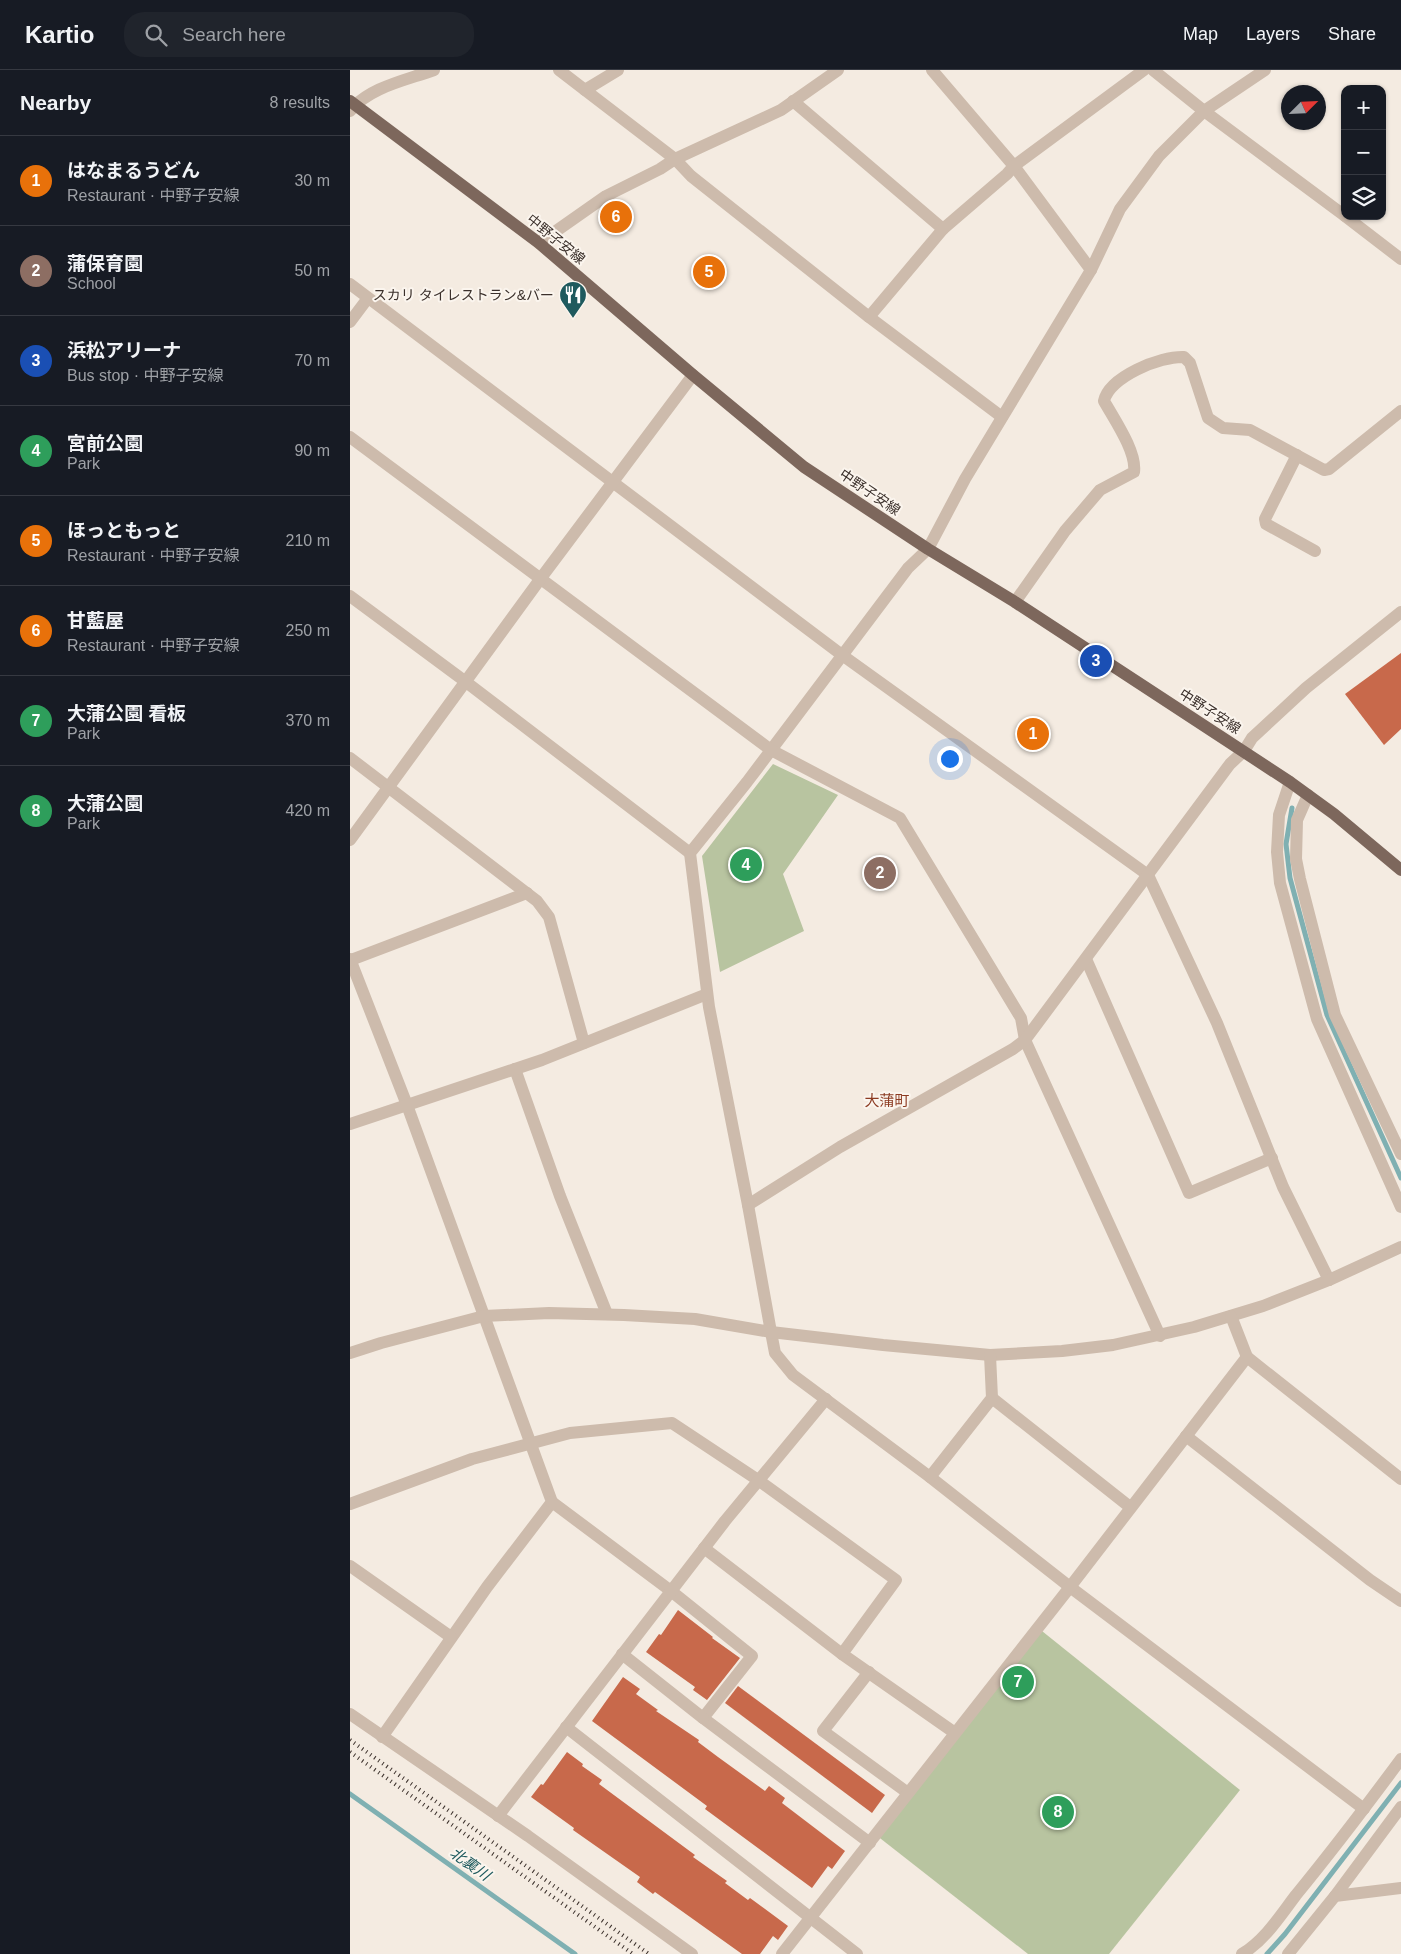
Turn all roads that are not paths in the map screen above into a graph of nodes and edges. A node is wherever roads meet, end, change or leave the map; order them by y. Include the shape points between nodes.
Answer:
1 (434, 70) edge
2 (559, 70) edge
3 (618, 70) edge
4 (838, 70) edge
5 (932, 70) edge
6 (1144, 70) edge
7 (1153, 70) edge
8 (1265, 70) edge
9 (585, 90) junction
10 (793, 102) junction
11 (352, 105) edge
12 (1204, 111) junction
13 (675, 159) junction
14 (1014, 166) junction
15 (1341, 213) edge
16 (1350, 220) edge
17 (942, 229) junction
18 (539, 244) junction
19 (1401, 259) edge
20 (1091, 270) junction
21 (350, 284) edge
22 (368, 298) junction
23 (869, 317) junction
24 (350, 322) edge
25 (693, 375) junction
26 (1401, 411) edge
27 (1002, 418) junction
28 (350, 437) edge
29 (1297, 455) junction
30 (614, 482) junction
31 (928, 549) junction
32 (1315, 551) dead end
33 (542, 578) junction
34 (350, 596) edge
35 (1015, 602) junction
36 (1401, 612) edge
37 (842, 655) junction
38 (466, 682) junction
39 (771, 750) junction
40 (1244, 751) junction
41 (350, 758) edge
42 (1290, 782) junction
43 (388, 787) junction
44 (1308, 795) junction
45 (350, 840) edge
46 (690, 853) junction
47 (1401, 870) edge
48 (1148, 875) junction
49 (527, 892) junction
50 (1086, 959) junction
51 (350, 960) edge
52 (707, 994) junction
53 (1025, 1040) junction
54 (584, 1043) junction
55 (515, 1069) junction
56 (406, 1105) junction
57 (350, 1124) edge
58 (1401, 1154) edge
59 (1272, 1158) junction
60 (748, 1205) junction
61 (1401, 1207) edge
62 (1401, 1247) edge
63 (1329, 1280) junction
64 (607, 1314) junction
65 (484, 1316) junction
66 (1231, 1316) junction
67 (771, 1332) junction
68 (1160, 1336) junction
69 (351, 1351) edge
70 (990, 1355) junction
71 (1247, 1357) junction
72 (992, 1398) junction
73 (826, 1399) junction
74 (1186, 1436) junction
75 (531, 1444) junction
76 (930, 1477) junction
77 (1401, 1479) edge
78 (758, 1480) junction
79 (552, 1502) junction
80 (350, 1504) edge
81 (1130, 1507) junction
82 (704, 1548) junction
83 (350, 1566) edge
84 (1070, 1587) junction
85 (671, 1591) junction
86 (1401, 1601) edge
87 (452, 1637) junction
88 (622, 1654) junction
89 (842, 1654) junction
90 (869, 1672) junction
91 (350, 1714) edge
92 (703, 1718) junction
93 (566, 1727) junction
94 (955, 1733) junction
95 (382, 1737) junction
96 (1401, 1759) edge
97 (908, 1793) junction
98 (1401, 1807) edge
99 (1364, 1809) junction
100 (498, 1816) junction
101 (870, 1843) junction
102 (1401, 1888) edge
103 (1336, 1896) junction
104 (811, 1918) junction
105 (692, 1954) edge
106 (782, 1954) edge
107 (857, 1954) edge
108 (1242, 1954) edge
109 (1288, 1954) edge

1 - 11 street via 394,82
2 - 9 street
3 - 9 street
4 - 10 street
5 - 14 street
6 - 14 street
7 - 12 street
8 - 12 street
9 - 13 street
10 - 13 street
10 - 17 street
11 - 18 main road, 中野子安線
12 - 15 street
12 - 20 street via 1158,156 1120,209
13 - 18 street via 606,196
13 - 23 street via 691,176
14 - 17 street
14 - 20 street
16 - 19 street
17 - 23 street
18 - 25 main road, 中野子安線
20 - 27 street
21 - 22 street
22 - 24 street
22 - 30 street
23 - 27 street
25 - 30 street
25 - 31 main road, 中野子安線 via 804,467
26 - 29 street via 1330,469 1324,470
27 - 31 street
28 - 33 street
29 - 32 street via 1265,518 1266,524
29 - 35 street via 1250,430 1223,428 1208,418 1190,363 1184,357 1144,365 1108,390 1104,401 1119,426 1135,464 1134,472 1100,490 1065,531
30 - 33 street
30 - 37 street
31 - 35 main road, 中野子安線
31 - 37 street via 908,568
33 - 38 street
33 - 39 street
34 - 38 street
35 - 40 main road, 中野子安線
36 - 40 street via 1306,688 1252,738
37 - 39 street
37 - 48 street
38 - 43 street
38 - 46 street
39 - 46 street
39 - 53 street via 900,818 1021,1018
40 - 42 main road, 中野子安線
40 - 48 street via 1230,764
41 - 43 street
42 - 44 main road, 中野子安線
42 - 61 street via 1279,815 1277,852 1280,883 1317,1019
43 - 45 street
43 - 49 street
44 - 47 main road, 中野子安線
44 - 58 street via 1297,820 1296,858 1335,1015
46 - 52 street
48 - 50 street
48 - 59 street via 1217,1023
49 - 51 street
49 - 54 street via 549,917
50 - 53 street
50 - 59 street via 1189,1193
51 - 56 street
52 - 54 street
52 - 60 street
53 - 60 street via 840,1147
53 - 68 street
54 - 55 street
55 - 56 street
55 - 64 street via 560,1196
56 - 57 street
56 - 65 street
59 - 63 street
60 - 67 street
62 - 63 street
63 - 66 street
64 - 65 street
64 - 67 street via 695,1319
65 - 69 street
65 - 75 street
66 - 68 street
66 - 71 street
67 - 70 street
67 - 73 street via 775,1353 781,1361 793,1375
68 - 70 street via 1062,1351
70 - 72 street
71 - 74 street
71 - 77 street
72 - 76 street
72 - 81 street
73 - 76 street
73 - 78 street
74 - 81 street
74 - 86 street
75 - 78 street via 570,1433 672,1422
75 - 79 street
75 - 80 street via 472,1459
76 - 84 street
78 - 82 street
78 - 89 street via 896,1580
79 - 85 street
79 - 87 street
81 - 84 street
82 - 85 street
82 - 89 street
83 - 87 street
84 - 94 street
84 - 99 street
85 - 88 street
85 - 92 street via 752,1656
87 - 95 street
88 - 92 street
88 - 93 street
89 - 90 street
90 - 94 street
90 - 97 street via 823,1731
91 - 95 street
92 - 101 street
93 - 100 street
93 - 104 street
94 - 97 street
95 - 100 street
96 - 99 street
97 - 101 street
98 - 103 street
99 - 108 street via 1255,1946
100 - 105 street
101 - 104 street
102 - 103 street
103 - 109 street
104 - 106 street
104 - 107 street

